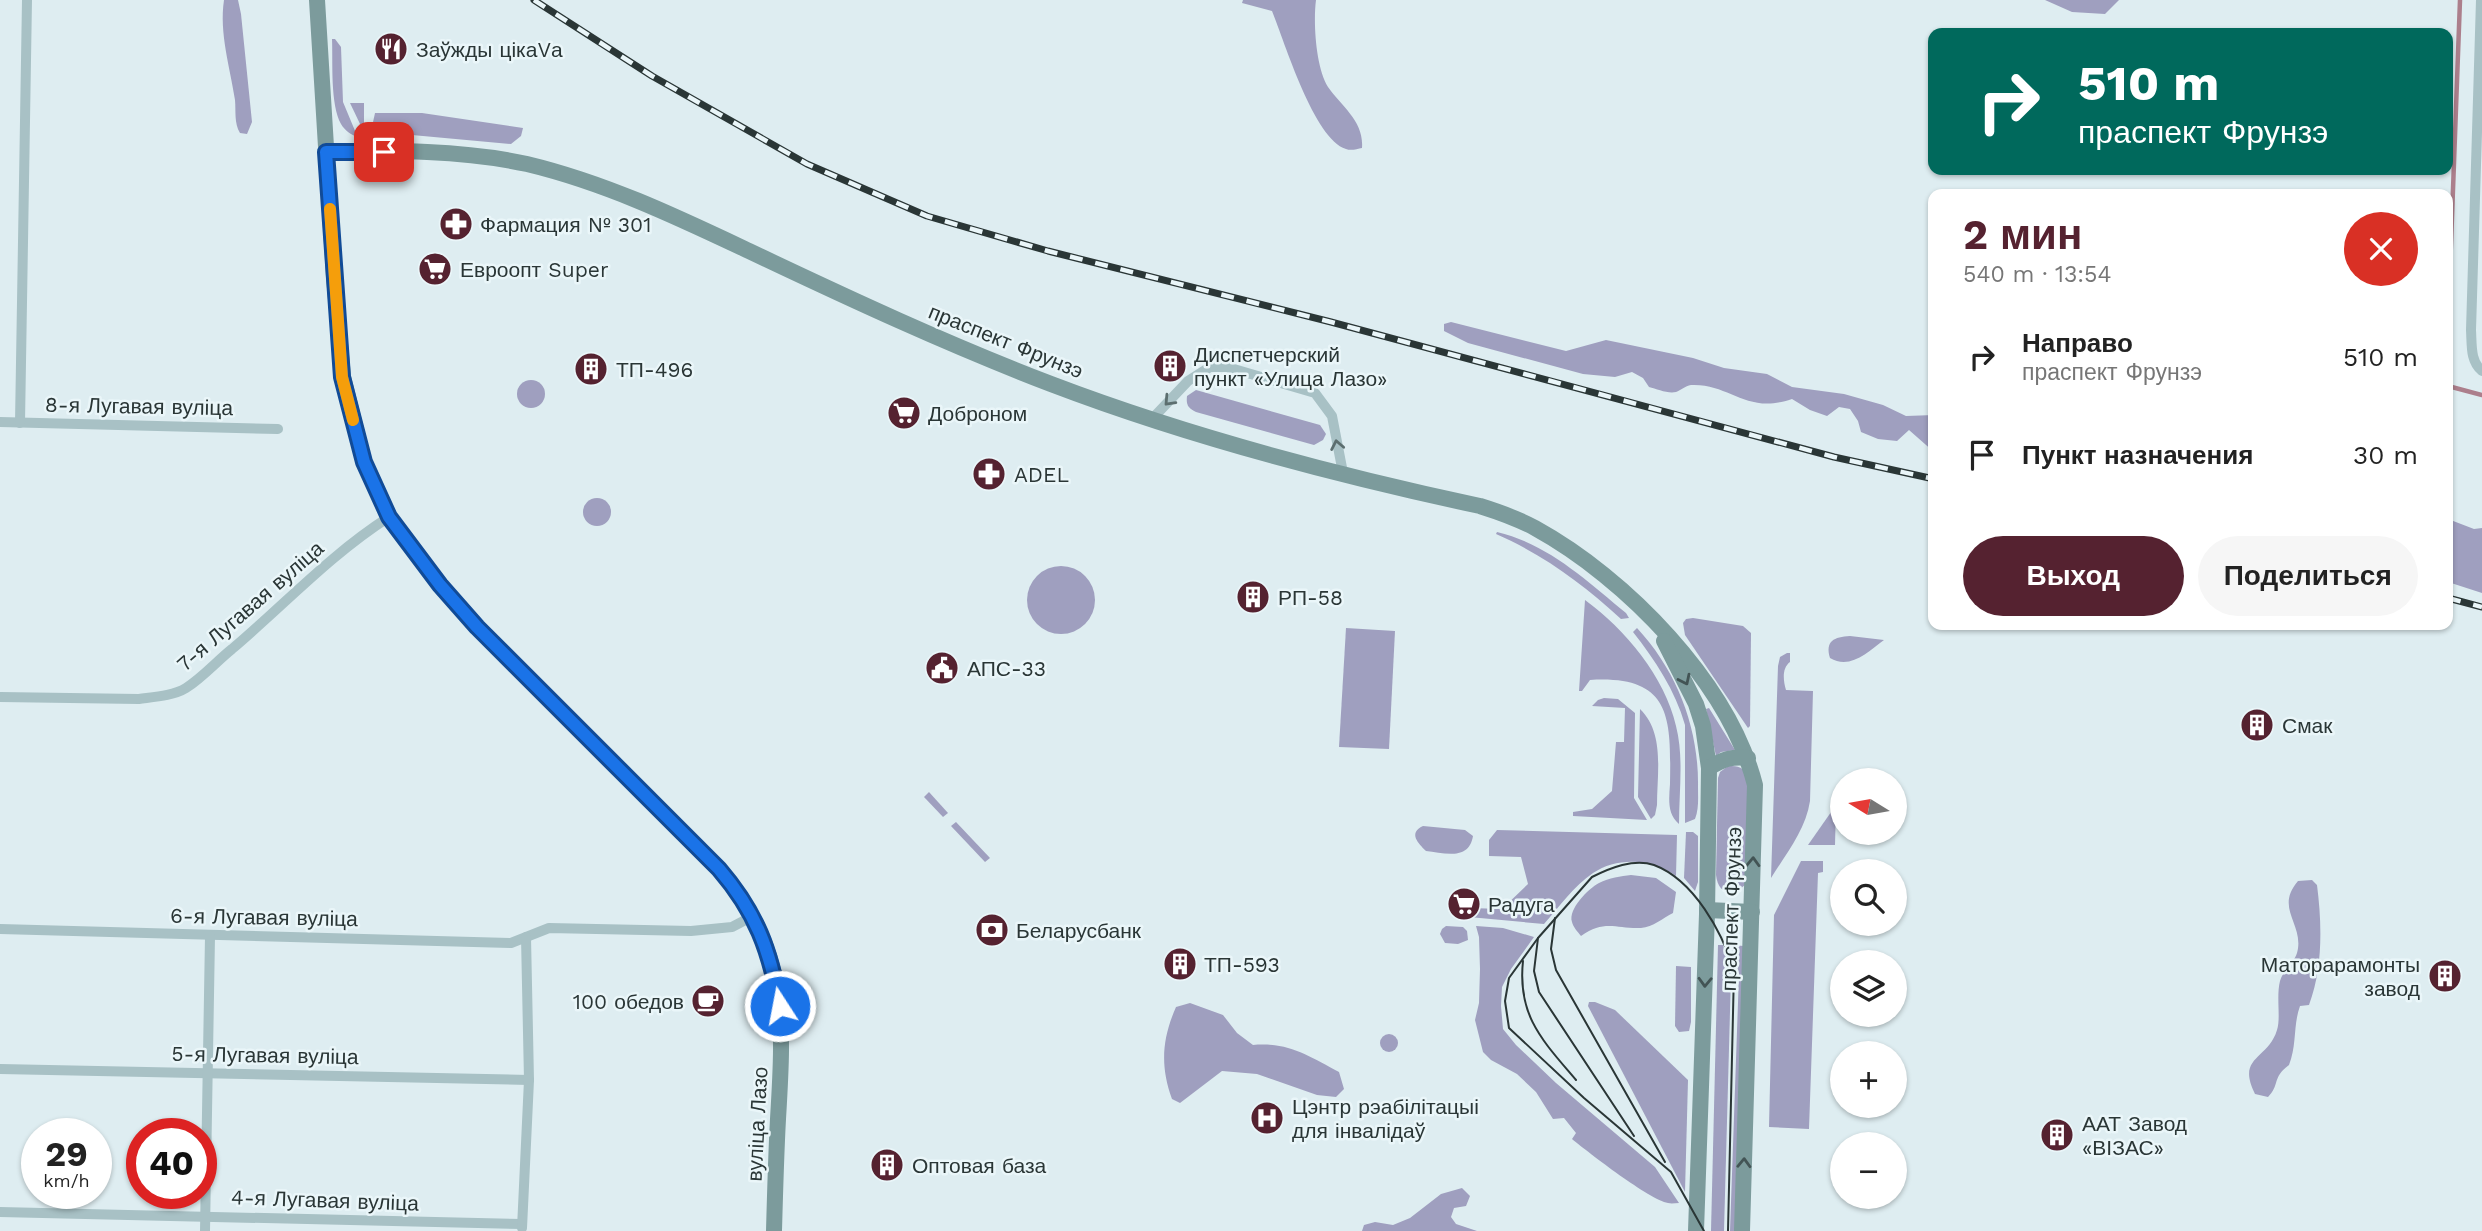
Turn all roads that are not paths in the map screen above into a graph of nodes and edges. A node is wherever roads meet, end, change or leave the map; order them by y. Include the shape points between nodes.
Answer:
1 (27, 0) edge
2 (317, 0) edge
3 (2481, 0) edge
4 (326, 152) junction
5 (2482, 371) edge
6 (1152, 419) junction
7 (0, 422) edge
8 (20, 423) junction
9 (278, 429) dead end
10 (1343, 474) junction
11 (389, 517) junction
12 (1651, 621) junction
13 (0, 697) edge
14 (1748, 758) junction
15 (1709, 768) junction
16 (1707, 910) junction
17 (1752, 912) junction
18 (753, 916) junction
19 (0, 929) edge
20 (210, 936) junction
21 (526, 937) junction
22 (0, 1069) edge
23 (207, 1073) junction
24 (529, 1080) junction
25 (0, 1212) edge
26 (205, 1216) junction
27 (522, 1228) edge
28 (205, 1231) edge
29 (774, 1231) edge
30 (1696, 1231) edge
31 (1742, 1231) edge

1 - 8 street
2 - 4 main road, вуліца Лазо
3 - 5 street via 2471,330 2472,356
4 - 6 main road, праспект Фрунзэ via 469,156 526,164 601,186 708,230 939,338
4 - 11 main road, вуліца Лазо via 342,377 364,462
6 - 10 main road, праспект Фрунзэ
10 -> 6 street via 1332,416 1314,393 1227,367 1210,367 1188,381
7 - 8 street, 8-я Лугавая вуліца
8 - 9 street, 8-я Лугавая вуліца
10 - 12 main road, праспект Фрунзэ via 1515,518 1597,570
11 - 13 street, 7-я Лугавая вуліца via 363,533 185,688 139,699
11 - 18 main road, вуліца Лазо via 477,627 719,869
12 - 14 main road, праспект Фрунзэ via 1685,653
12 -> 15 main road, праспект Фрунзэ via 1696,704
14 - 15 main road via 1722,759
17 -> 14 main road, праспект Фрунзэ via 1755,785
15 - 16 main road, праспект Фрунзэ
16 - 17 main road
16 -> 30 main road, праспект Фрунзэ
31 -> 17 main road, праспект Фрунзэ
18 - 21 street, 6-я Лугавая вуліца via 717,929 549,928
18 - 29 main road, вуліца Лазо via 775,974 783,1033
19 - 20 street, 6-я Лугавая вуліца
20 - 21 street, 6-я Лугавая вуліца via 511,943
20 - 23 street
21 - 24 street
22 - 23 street, 5-я Лугавая вуліца
23 - 24 street, 5-я Лугавая вуліца
23 - 26 street
24 - 27 street
25 - 26 street, 4-я Лугавая вуліца
26 - 27 street, 4-я Лугавая вуліца
26 - 28 street

